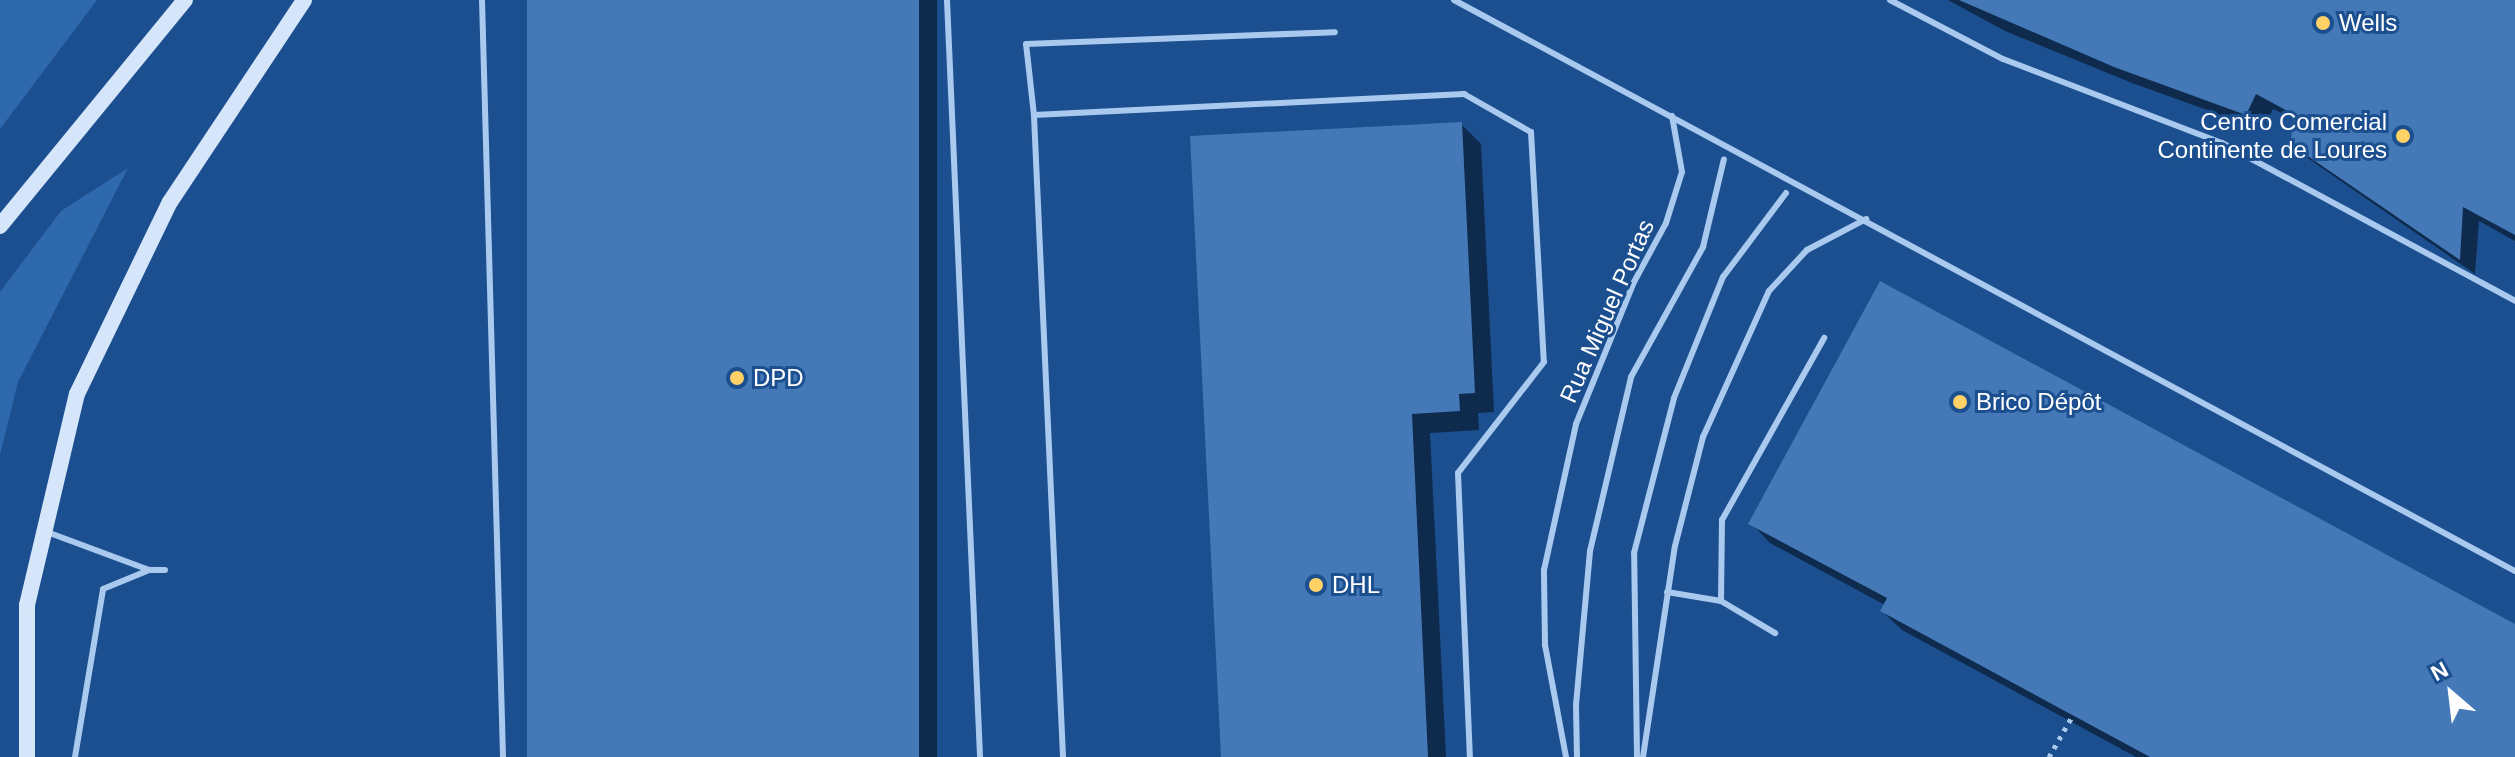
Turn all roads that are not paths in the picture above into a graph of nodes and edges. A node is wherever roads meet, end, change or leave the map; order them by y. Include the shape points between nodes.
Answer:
1 (185, 0) edge
2 (304, 0) edge
3 (482, 0) edge
4 (947, 0) edge
5 (1454, 0) edge
6 (1890, 0) edge
7 (1335, 32) dead end
8 (1034, 115) junction
9 (1672, 116) junction
10 (1724, 159) dead end
11 (1786, 193) dead end
12 (1866, 219) junction
13 (0, 226) edge
14 (2515, 301) edge
15 (1824, 338) dead end
16 (44, 531) junction
17 (149, 570) junction
18 (165, 570) dead end
19 (2515, 571) edge
20 (1667, 592) junction
21 (1721, 601) junction
22 (1775, 633) dead end
23 (27, 757) edge
24 (75, 757) edge
25 (503, 757) edge
26 (980, 757) edge
27 (1063, 757) edge
28 (1470, 757) edge
29 (1566, 757) edge
30 (1577, 757) edge
31 (1640, 757) edge

1 - 13 main road
2 - 16 main road via 157,229 77,394
3 - 25 lane
4 - 26 lane
5 - 9 lane
6 - 14 lane via 2003,59 2222,143
7 - 8 lane via 1026,44
8 - 27 lane
8 - 28 lane via 1464,94 1531,132 1544,362 1458,473
9 - 12 lane
9 - 29 lane, Rua Miguel Portas via 1682,172 1666,223 1634,282 1576,424 1544,570 1545,645
10 - 30 lane via 1703,247 1631,377 1590,551 1576,705
11 - 31 lane via 1723,277 1674,398 1634,553
12 - 19 lane
12 - 20 lane via 1807,250 1769,291 1703,437
15 - 21 lane via 1722,520
16 - 17 lane
16 - 23 main road via 27,605
17 - 18 lane
17 - 24 lane via 103,589
20 - 21 lane
20 - 31 lane
21 - 22 lane

